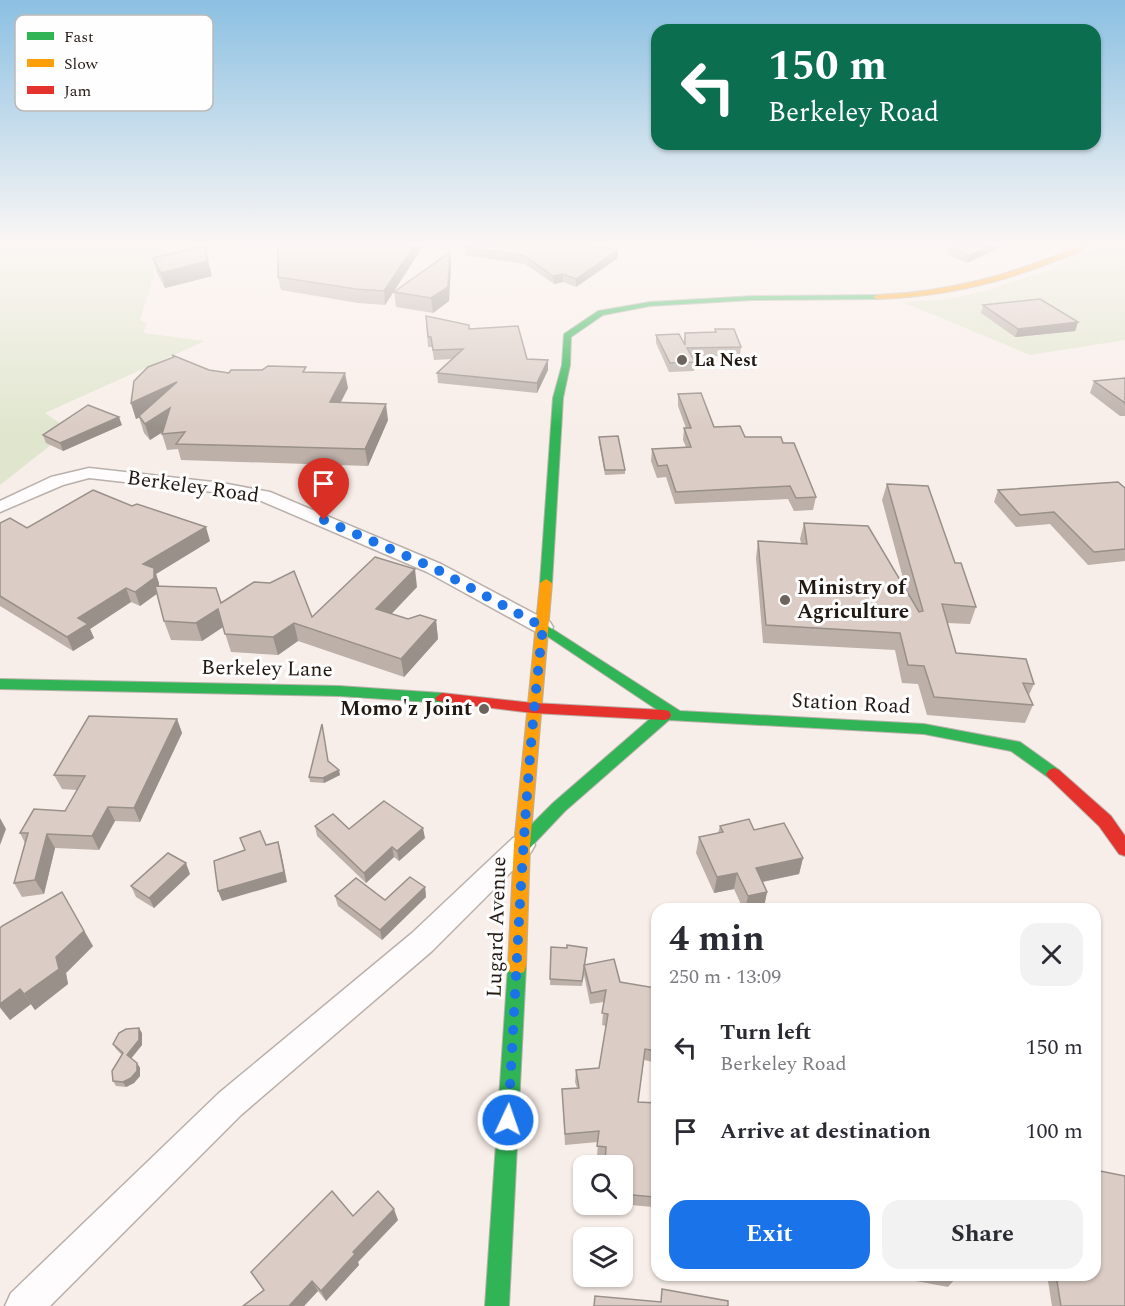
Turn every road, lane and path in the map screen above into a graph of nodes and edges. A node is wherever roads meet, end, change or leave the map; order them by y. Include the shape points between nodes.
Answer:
1 (632, 307) edge
2 (0, 507) edge
3 (543, 627) junction
4 (0, 684) edge
5 (533, 708) junction
6 (671, 716) junction
7 (522, 845) junction
8 (1125, 849) edge
9 (24, 1306) edge
10 (497, 1306) edge

1 - 3 street, Lugard Avenue via 601,313 567,336 566,365 558,398
2 - 3 street, Berkeley Road via 57,481 89,473 264,495 434,568
3 - 5 street, Lugard Avenue
3 - 6 street via 613,671
4 - 5 street, Berkeley Lane via 339,691
5 - 6 street, Station Road
5 - 7 street, Lugard Avenue
6 - 7 street via 559,807
6 - 8 street, Station Road via 924,729 1015,746 1064,781 1105,821
7 - 9 street via 422,942 230,1104
7 - 10 street, Lugard Avenue

